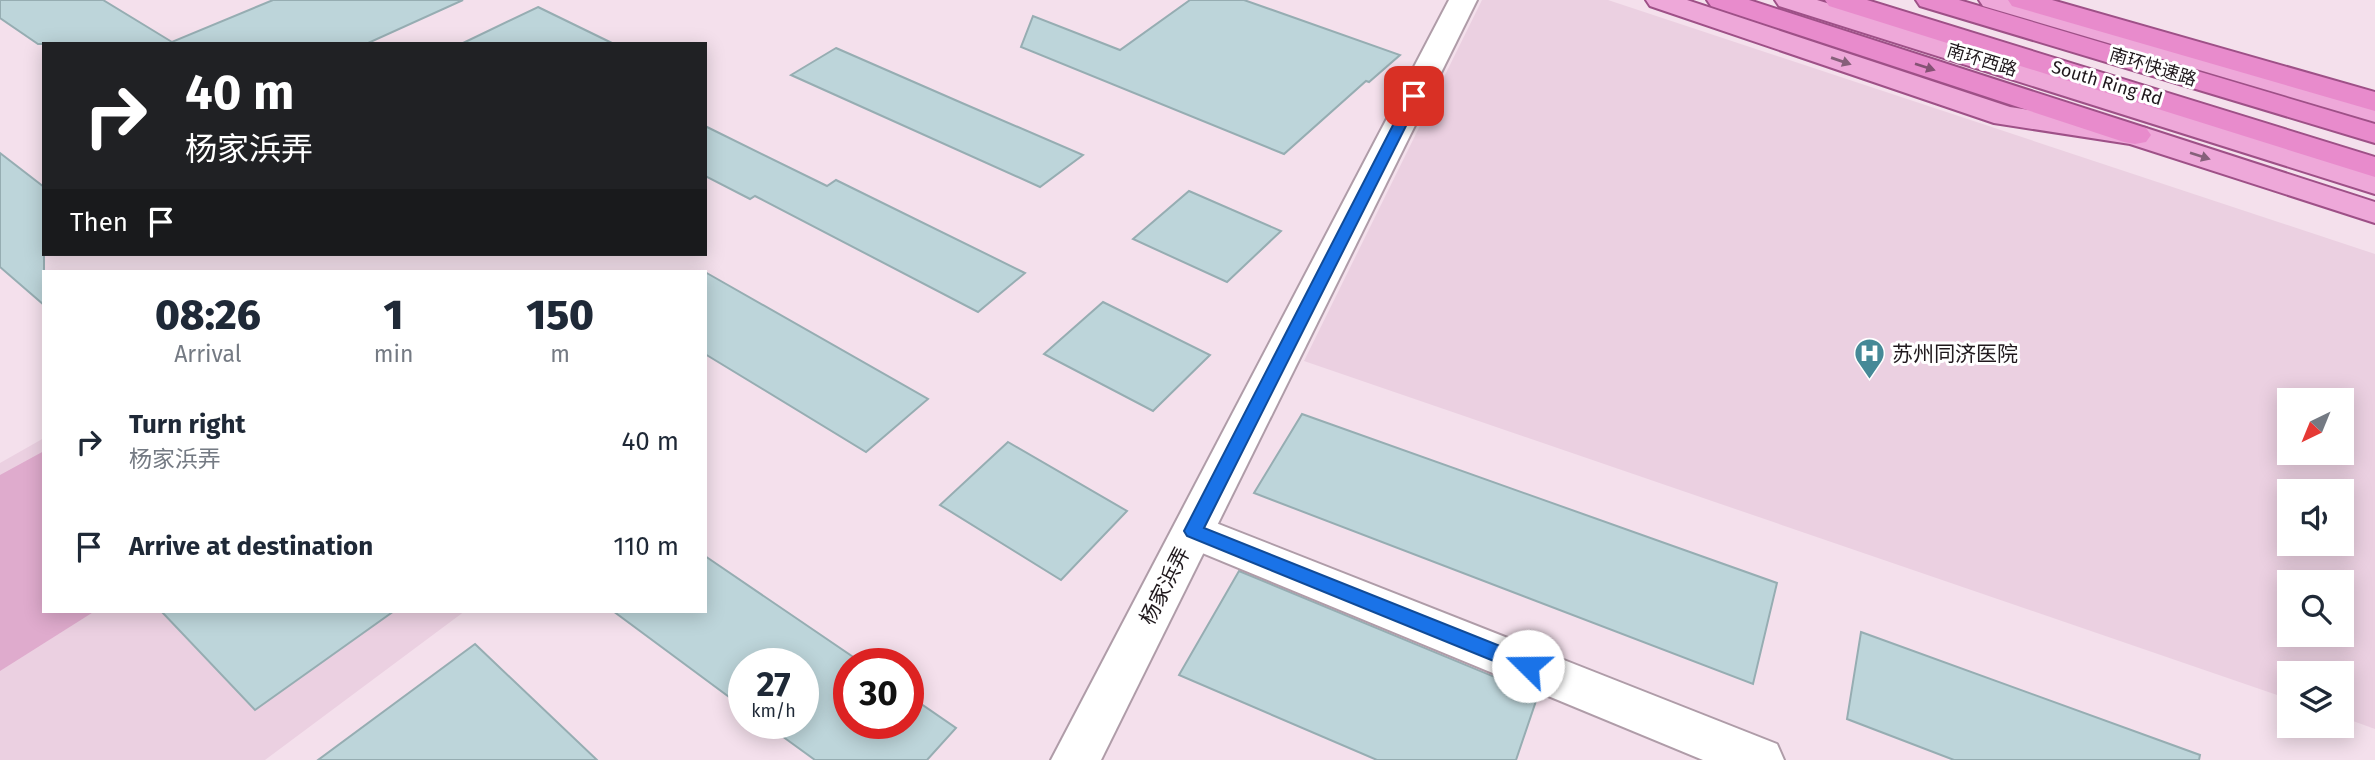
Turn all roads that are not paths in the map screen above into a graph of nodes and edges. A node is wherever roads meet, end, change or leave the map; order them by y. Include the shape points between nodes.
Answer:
1 (1463, 0) edge
2 (1660, 0) edge
3 (1721, 0) edge
4 (1789, 0) edge
5 (1839, 0) edge
6 (1930, 0) edge
7 (1993, 0) edge
8 (2022, 0) edge
9 (2375, 102) edge
10 (2375, 113) edge
11 (2375, 134) edge
12 (2135, 135) junction
13 (2375, 167) edge
14 (2375, 184) edge
15 (2375, 213) edge
16 (1193, 531) junction
17 (1076, 760) edge
18 (1759, 760) edge

1 - 16 street, 杨家浜弄
2 -> 12 main road via 2006,116
3 -> 12 highway
4 - 14 main road, 南环西路
5 - 13 highway, South Ring Rd
6 - 11 highway, 南环快速路
7 - 10 main road
8 - 9 highway
12 -> 15 main road
16 - 17 street, 杨家浜弄
16 - 18 street

